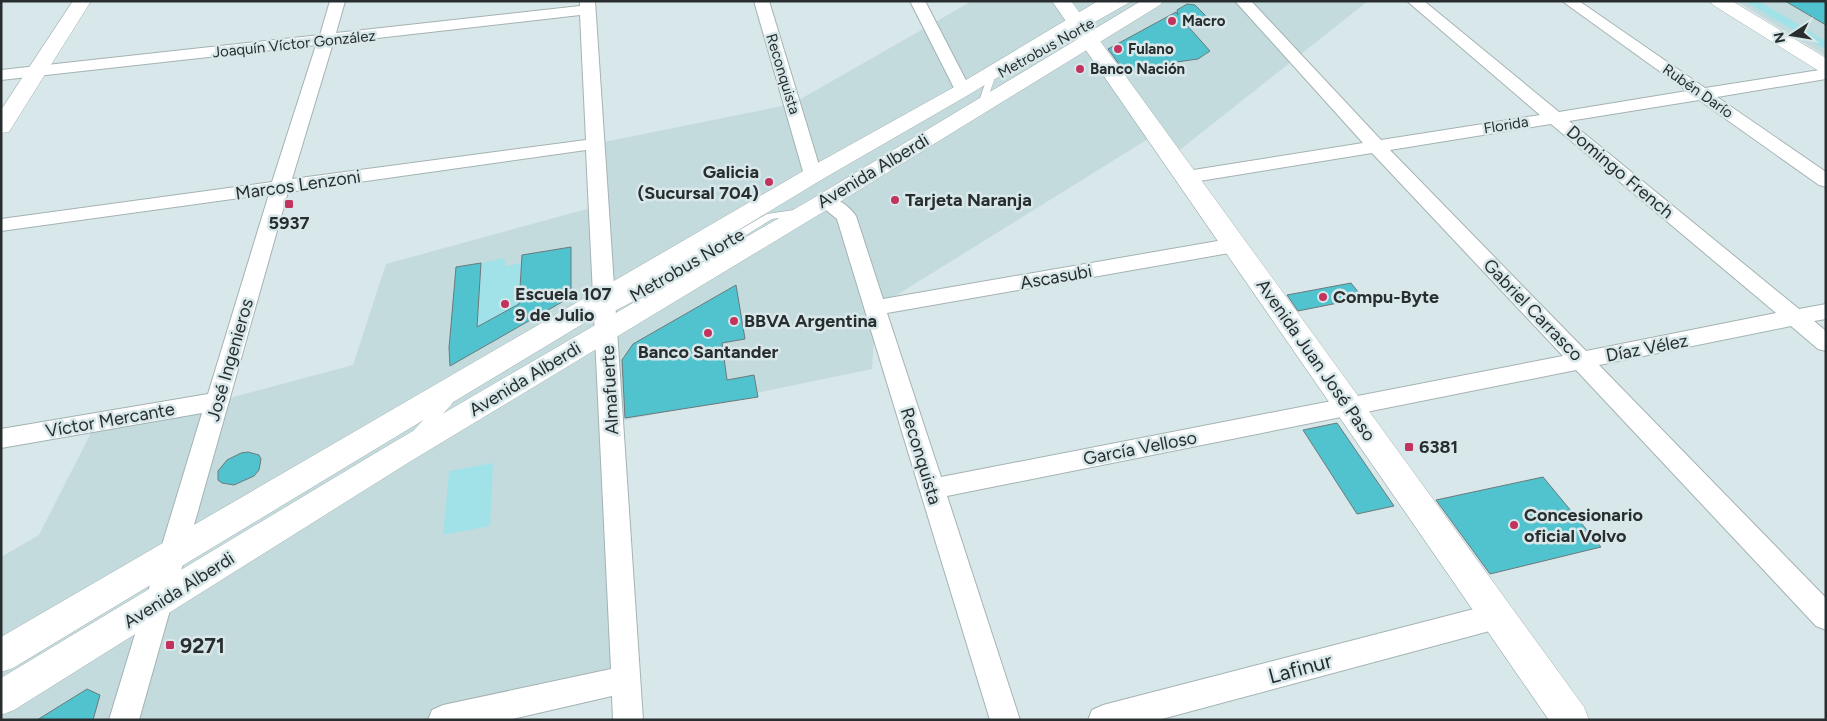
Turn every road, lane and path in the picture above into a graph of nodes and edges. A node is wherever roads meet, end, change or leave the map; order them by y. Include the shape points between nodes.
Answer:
1 (82, 1) edge
2 (338, 1) edge
3 (761, 1) edge
4 (916, 1) edge
5 (1061, 1) edge
6 (1111, 1) edge
7 (1128, 1) edge
8 (1154, 1) edge
9 (1242, 1) edge
10 (1414, 1) edge
11 (1569, 1) edge
12 (1719, 1) edge
13 (1736, 1) edge
14 (587, 6) edge
15 (1082, 29) junction
16 (326, 41) junction
17 (1826, 56) edge
18 (1826, 67) edge
19 (38, 71) junction
20 (1826, 74) edge
21 (1, 75) edge
22 (990, 80) junction
23 (963, 90) junction
24 (1701, 94) junction
25 (982, 104) junction
26 (1554, 117) junction
27 (1, 127) edge
28 (594, 144) junction
29 (1376, 146) junction
30 (813, 175) junction
31 (1186, 177) junction
32 (1826, 181) edge
33 (280, 188) junction
34 (787, 192) junction
35 (816, 206) junction
36 (770, 216) junction
37 (1, 225) edge
38 (1235, 245) junction
39 (876, 308) junction
40 (1826, 311) edge
41 (606, 313) junction
42 (1795, 318) junction
43 (1826, 343) edge
44 (1581, 361) junction
45 (219, 401) junction
46 (447, 402) junction
47 (1350, 407) junction
48 (397, 438) junction
49 (1, 440) edge
50 (931, 489) junction
51 (174, 554) junction
52 (160, 602) junction
53 (1497, 616) junction
54 (1826, 617) edge
55 (1, 656) edge
56 (626, 679) junction
57 (1, 698) edge
58 (124, 720) edge
59 (443, 720) edge
60 (628, 720) edge
61 (1005, 720) edge
62 (1103, 720) edge
63 (1571, 720) edge

1 - 19 main road
2 - 16 street, José Ingenieros
3 - 30 street, Reconquista
4 - 23 street
5 - 15 main road, Avenida Juan José Paso
6 - 15 main road, Avenida Alberdi
7 - 15 lane, Metrobus Norte
8 - 15 main road, Avenida Alberdi
9 - 29 street, Gabriel Carrasco
10 - 26 street, Domingo French
11 - 24 street, Rubén Darío
12 - 18 main road
13 - 17 main road
14 - 16 street, Joaquín Víctor González
14 - 28 street, Almafuerte
15 - 22 lane, Metrobus Norte
15 - 23 main road, Avenida Alberdi
15 - 25 main road, Avenida Alberdi
15 - 31 main road, Avenida Juan José Paso
16 - 19 street, Joaquín Víctor González
16 - 33 street, José Ingenieros
19 - 21 street, Joaquín Víctor González
19 - 27 main road
20 - 24 street, Florida
22 - 23 lane, Metrobus Norte
22 - 25 lane, Metrobus Norte
23 - 30 main road, Avenida Alberdi
24 - 26 street, Florida
24 - 32 street, Rubén Darío
25 - 35 main road, Avenida Alberdi
26 - 29 street, Florida
26 - 42 street, Domingo French
28 - 33 street, Marcos Lenzoni
28 - 41 street, Almafuerte
29 - 31 street, Florida
29 - 44 street, Gabriel Carrasco
30 - 34 main road, Avenida Alberdi
31 - 38 main road, Avenida Juan José Paso
33 - 37 street, Marcos Lenzoni
33 - 45 street, José Ingenieros
34 - 36 lane, Metrobus Norte
34 - 41 main road, Avenida Alberdi
35 - 36 lane, Metrobus Norte
35 - 39 street, Reconquista via 846,216
35 - 41 main road, Avenida Alberdi
36 - 41 lane, Metrobus Norte
38 - 39 street, Ascasubi
38 - 47 main road, Avenida Juan José Paso
39 - 50 street, Reconquista
40 - 42 street, Díaz Vélez
41 - 46 lane, Metrobus Norte via 579,323
41 - 48 main road, Avenida Alberdi
41 - 56 street, Almafuerte
42 - 43 street, Domingo French
42 - 44 street, Díaz Vélez
44 - 47 street, Díaz Vélez
44 - 54 street, Gabriel Carrasco
45 - 49 street, Víctor Mercante
45 - 51 street, José Ingenieros
46 - 48 lane, Metrobus Norte
46 - 48 lane, Metrobus Norte
47 - 50 street, García Velloso
47 - 53 main road, Avenida Juan José Paso
48 - 51 main road, Avenida Alberdi
48 - 52 main road, Avenida Alberdi
50 - 61 street, Reconquista
51 - 52 street, José Ingenieros
51 - 55 main road, Avenida Alberdi
52 - 57 main road, Avenida Alberdi
52 - 58 street, José Ingenieros
53 - 62 street, Lafinur
53 - 63 main road, Avenida Juan José Paso
56 - 59 street
56 - 60 street, Almafuerte

